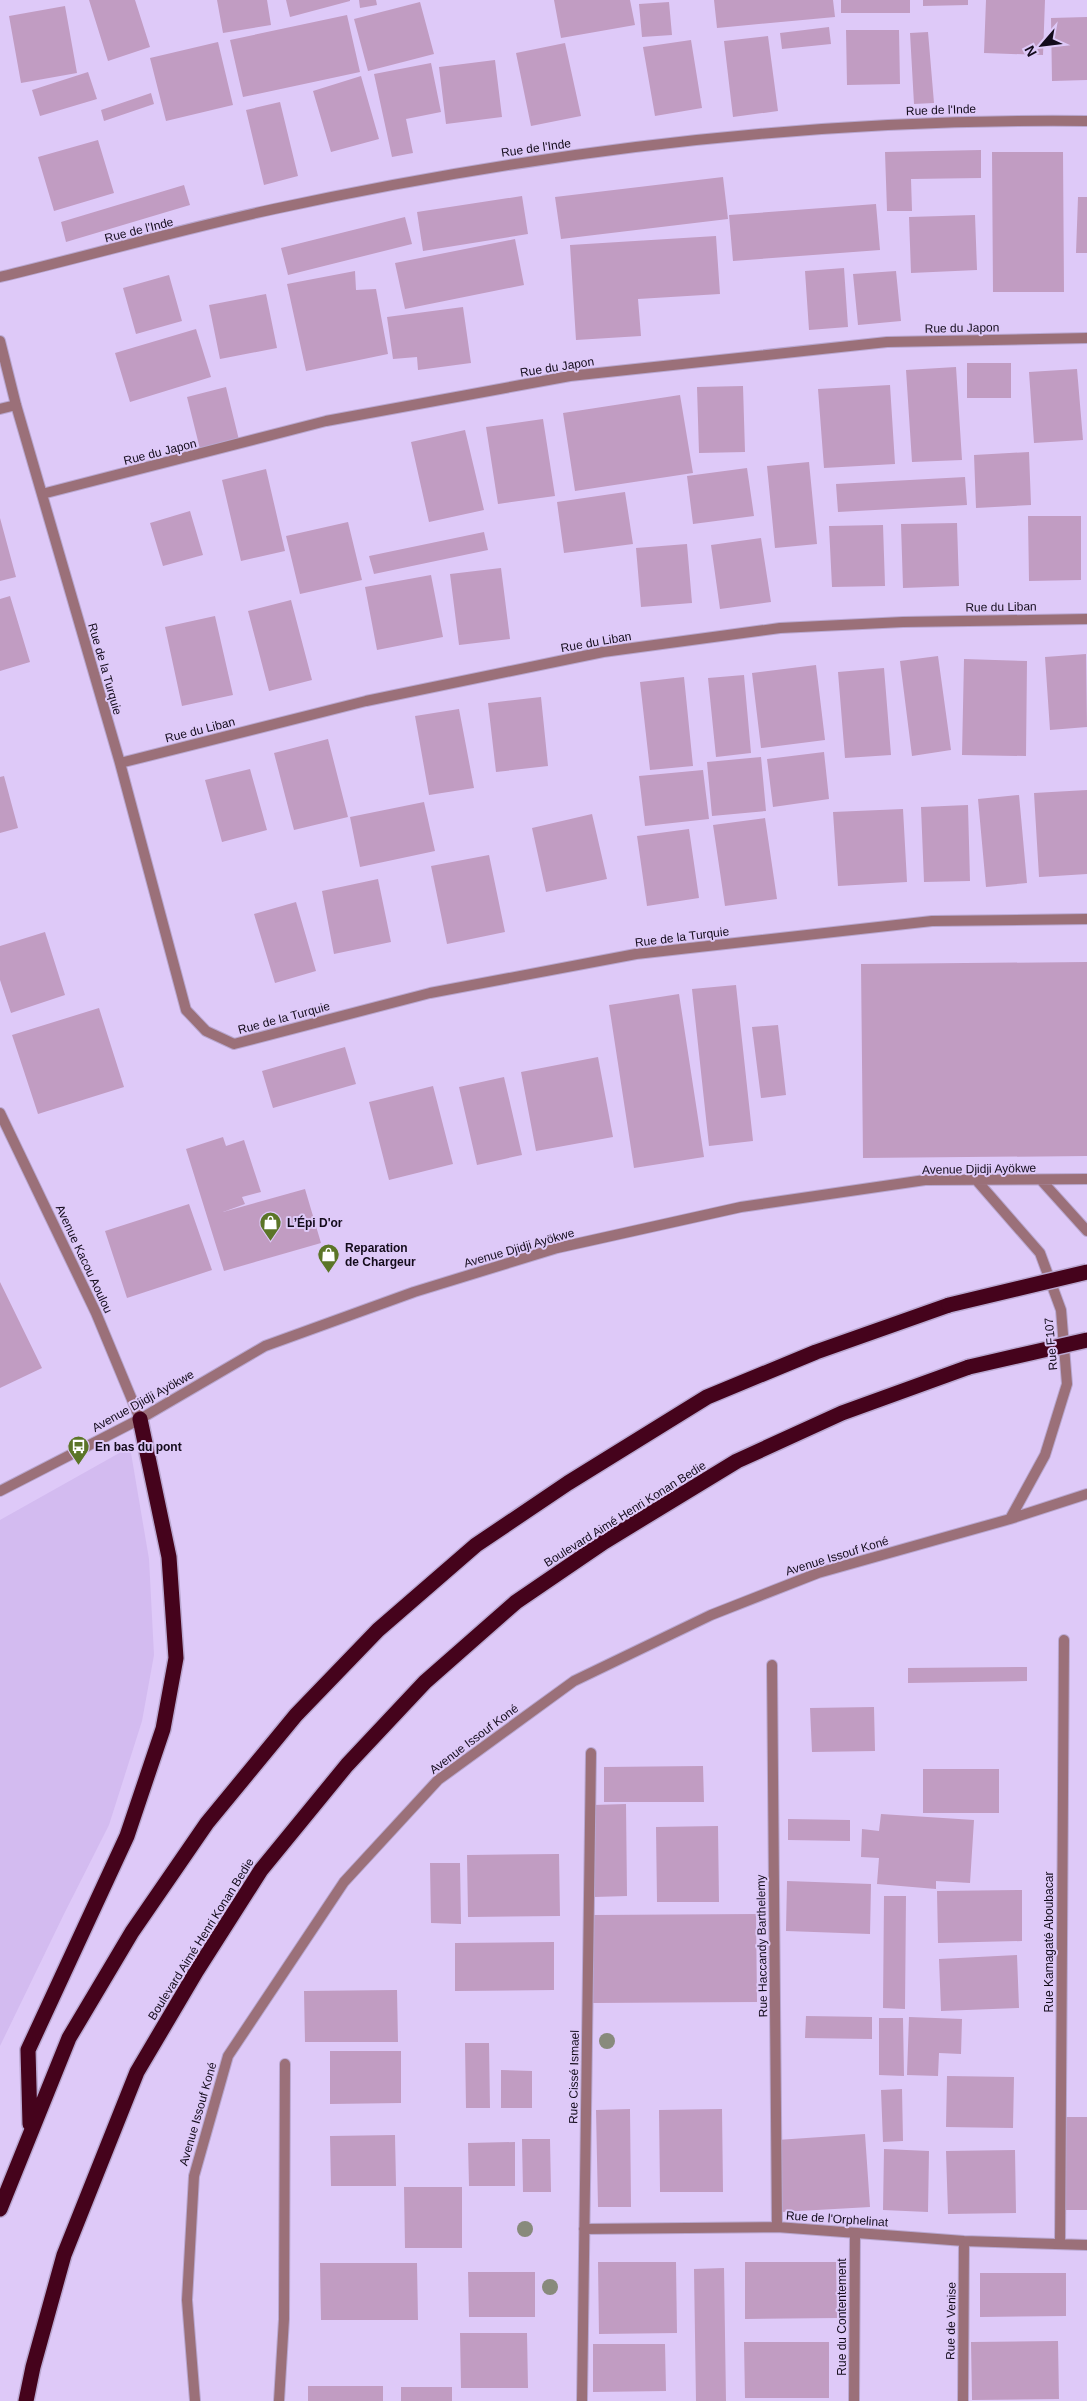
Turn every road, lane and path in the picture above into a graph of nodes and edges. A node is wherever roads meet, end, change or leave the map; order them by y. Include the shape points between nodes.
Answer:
1 (1087, 121) edge
2 (0, 277) edge
3 (1087, 338) edge
4 (1, 347) edge
5 (16, 405) junction
6 (0, 409) edge
7 (42, 494) junction
8 (1087, 619) edge
9 (120, 763) junction
10 (1087, 919) edge
11 (0, 1113) edge
12 (1087, 1179) edge
13 (1041, 1180) junction
14 (978, 1182) junction
15 (1087, 1231) edge
16 (1087, 1272) edge
17 (1087, 1340) edge
18 (140, 1419) junction
19 (0, 1490) edge
20 (1087, 1494) edge
21 (1010, 1519) junction
22 (1064, 1640) dead end
23 (772, 1665) dead end
24 (591, 1753) dead end
25 (285, 2064) dead end
26 (31, 2130) junction
27 (0, 2209) edge
28 (777, 2227) junction
29 (584, 2229) junction
30 (855, 2233) junction
31 (964, 2241) junction
32 (1060, 2244) junction
33 (1087, 2245) edge
34 (26, 2401) edge
35 (195, 2401) edge
36 (280, 2401) edge
37 (582, 2401) edge
38 (854, 2401) edge
39 (962, 2401) edge

1 - 2 street, Rue de l'Inde via 966,121 860,126 687,140 521,162 272,210
3 - 7 street, Rue du Japon via 887,342 570,376 326,421
4 - 5 street, Rue de la Turquie
5 - 6 street
5 - 7 street, Rue de la Turquie
7 - 9 street, Rue de la Turquie
8 - 9 street, Rue du Liban via 780,628 603,652 366,701
9 - 10 street, Rue de la Turquie via 186,1010 206,1031 234,1044 430,993 636,954 932,921
11 - 18 street, Avenue Kacou Aoulou via 96,1313
12 - 13 street, Avenue Djidji Ayökwe
13 - 14 street, Avenue Djidji Ayökwe
13 - 15 street
14 - 18 street, Avenue Djidji Ayökwe via 926,1180 741,1207 557,1248 414,1292 265,1346
14 - 21 street, Rue F107 via 1040,1253 1060,1310 1067,1384 1045,1455
16 - 26 highway, bridge via 949,1305 816,1352 707,1398 568,1483 476,1545 378,1630 296,1715 202,1831 132,1932 69,2038
17 - 34 highway, Boulevard Aimé Henri Konan Bedie, bridge via 969,1367 842,1413 737,1461 604,1542 516,1602 424,1682 347,1766 261,1870 137,2072 64,2255
18 - 19 street, Avenue Djidji Ayökwe
18 - 26 highway via 169,1557 176,1658 163,1729 127,1836 28,2050
20 - 21 street, Avenue Issouf Koné
21 - 35 street, Avenue Issouf Koné via 818,1573 710,1615 574,1681 431,1787 344,1882 228,2056 194,2176 187,2300
22 - 32 street, Rue Kamagaté Aboubacar
23 - 28 street, Rue Haccandy Barthelemy
24 - 29 street, Rue Cissé Ismael
25 - 36 street via 284,2320
26 - 27 highway
28 - 29 street, Rue de l'Orphelinat
28 - 30 street, Rue de l'Orphelinat
29 - 37 street, Rue Cissé Ismael
30 - 31 street, Rue de l'Orphelinat
30 - 38 street, Rue du Contentement
31 - 32 street, Rue de l'Orphelinat
31 - 39 street, Rue de Venise
32 - 33 street, Rue de l'Orphelinat

